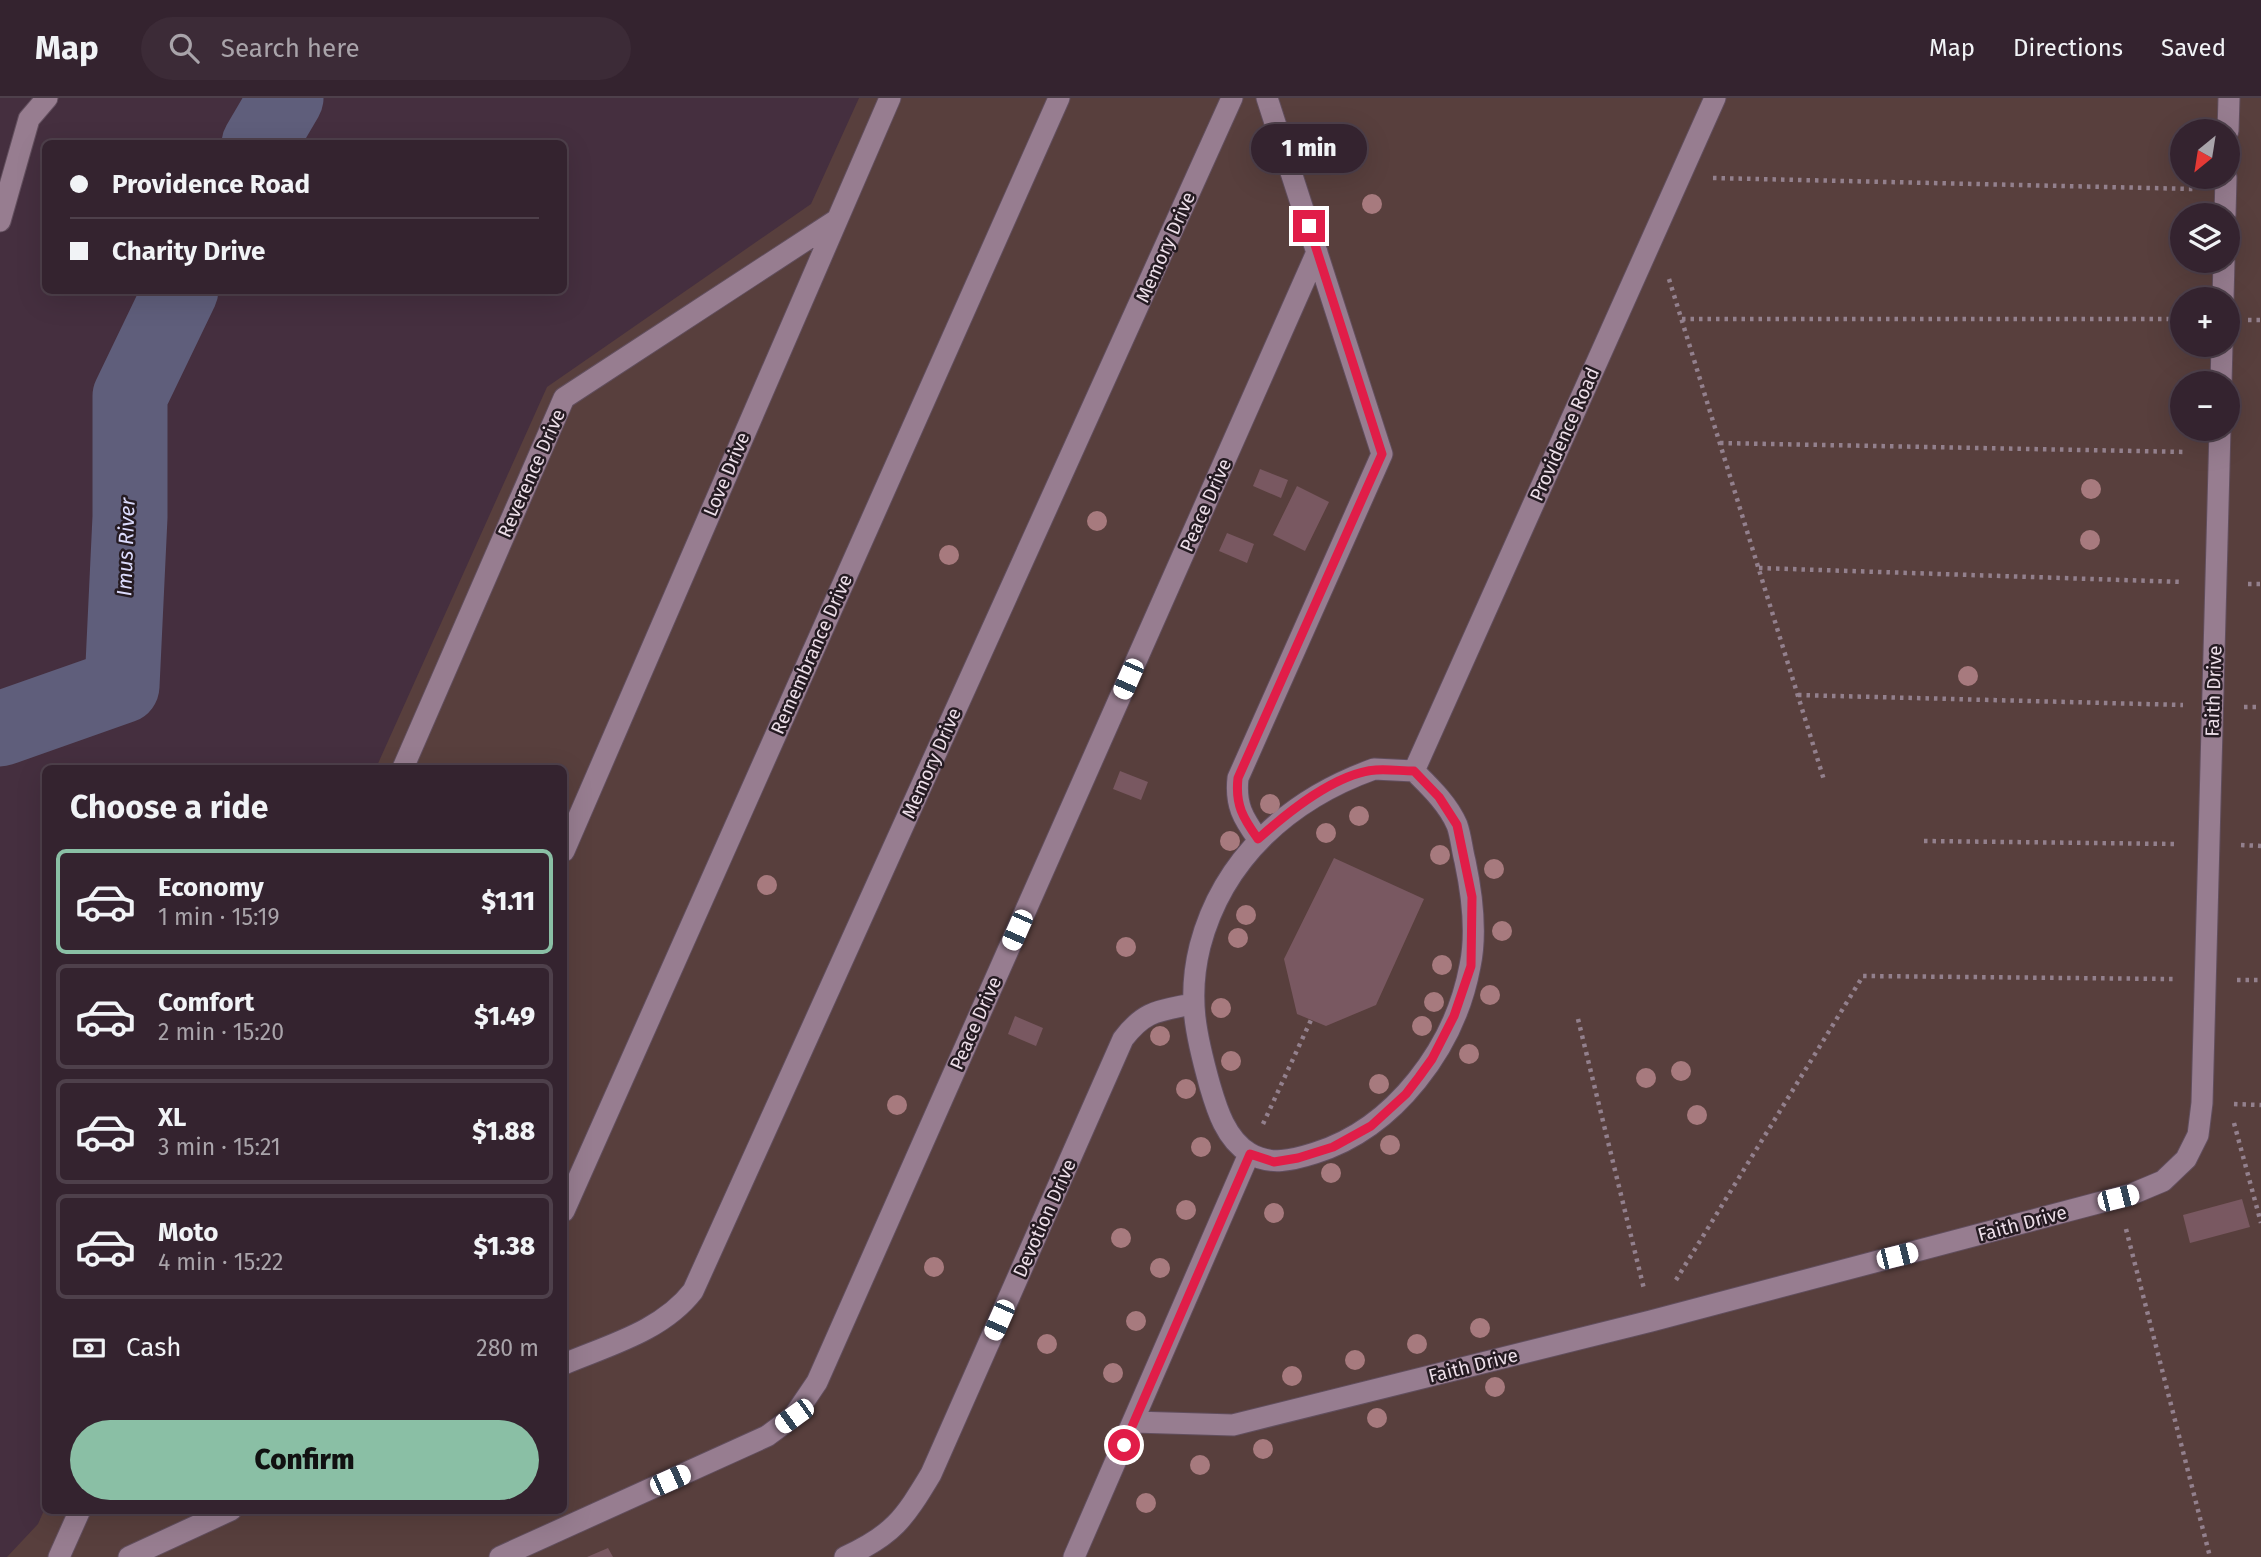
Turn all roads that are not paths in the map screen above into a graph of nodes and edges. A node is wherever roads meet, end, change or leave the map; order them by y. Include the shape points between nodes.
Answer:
1 (47, 98) edge
2 (890, 98) edge
3 (1059, 98) edge
4 (1232, 98) edge
5 (1267, 98) edge
6 (1715, 98) edge
7 (2229, 98) edge
8 (2228, 119) edge
9 (0, 221) edge
10 (835, 221) junction
11 (1317, 252) junction
12 (2220, 441) edge
13 (404, 765) edge
14 (1414, 771) junction
15 (1258, 839) junction
16 (567, 844) edge
17 (1192, 1004) junction
18 (1250, 1154) junction
19 (567, 1204) edge
20 (567, 1363) edge
21 (1134, 1422) junction
22 (78, 1514) edge
23 (222, 1514) edge
24 (59, 1557) edge
25 (129, 1557) edge
26 (500, 1557) edge
27 (845, 1557) edge
28 (1074, 1557) edge

1 - 9 street via 29,119
2 - 10 street, Love Drive
3 - 19 street, Remembrance Drive
4 - 20 street, Memory Drive via 693,1291 678,1311 653,1326
5 - 11 street
6 - 14 street, Providence Road
7 - 8 street
10 - 13 street, Reverence Drive via 564,398
10 - 16 street, Love Drive
11 - 15 street via 1382,454 1238,778 1236,799
11 - 26 street, Peace Drive via 817,1382 794,1416 767,1436
12 - 21 street, Faith Drive via 2202,1103 2198,1135 2186,1159 2163,1181 2118,1198 1651,1321 1234,1425
14 - 15 street via 1374,769 1339,782 1292,810
14 - 18 street via 1457,825 1472,897 1471,966 1454,1016 1419,1077 1371,1126 1333,1147 1298,1158 1274,1162
15 - 17 street via 1226,882 1205,928 1193,975
17 - 18 street via 1216,1108 1232,1139
17 - 27 street, Devotion Drive via 1137,1020 1123,1039 930,1474 905,1516 878,1542
18 - 21 street
21 - 28 street
22 - 24 street
23 - 25 street

